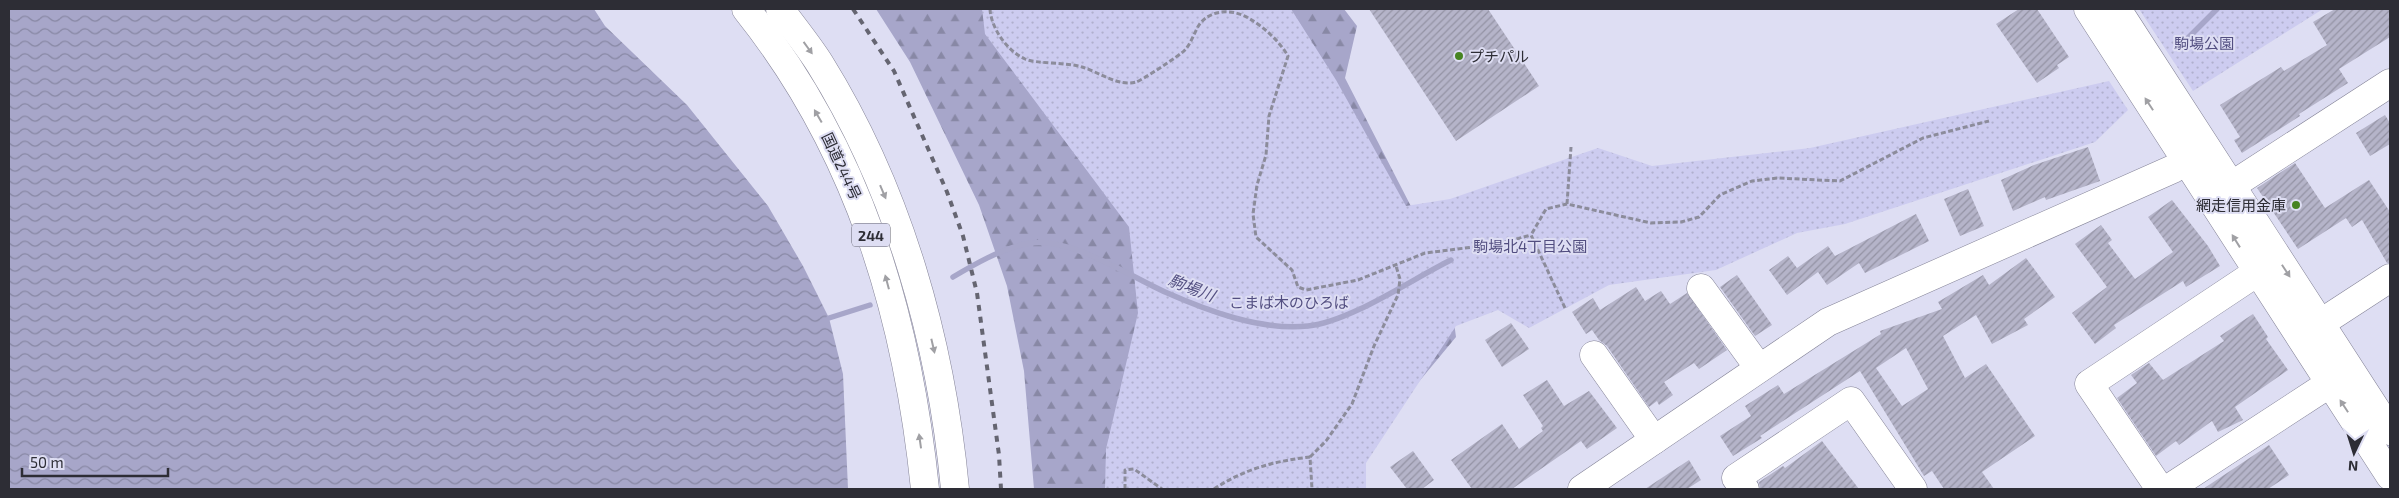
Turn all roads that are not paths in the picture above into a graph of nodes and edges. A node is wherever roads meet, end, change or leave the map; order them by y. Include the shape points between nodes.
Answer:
1 (746, 9) edge
2 (780, 9) edge
3 (2088, 9) edge
4 (2117, 9) edge
5 (2390, 83) edge
6 (2197, 156) junction
7 (2220, 192) junction
8 (2256, 273) junction
9 (2390, 278) edge
10 (1701, 288) dead end
11 (2309, 330) junction
12 (1594, 355) dead end
13 (1760, 368) junction
14 (2329, 384) junction
15 (2390, 431) edge
16 (1654, 440) junction
17 (2390, 476) edge
18 (925, 489) edge
19 (955, 489) edge
20 (1582, 489) edge
21 (1744, 489) edge
22 (1913, 489) edge
23 (2160, 489) edge
24 (2168, 489) edge

18 -> 1 main road, 国道244号 / 244 via 913,392 884,272 864,214 826,129 770,39
2 -> 19 main road, 国道244号 / 244 via 819,63 848,113 899,230 911,263 942,386
6 -> 3 main road
4 - 6 main road
5 - 7 main road
6 - 7 main road
6 - 13 main road via 1828,322
8 -> 7 main road
7 -> 11 main road
8 - 11 main road
8 - 23 main road via 2089,384
9 - 11 main road
10 - 13 main road
11 - 14 main road
11 - 15 main road
12 - 16 main road
13 - 16 main road
17 -> 14 main road
14 - 24 main road
16 - 20 main road
21 - 22 main road via 1736,478 1851,401

